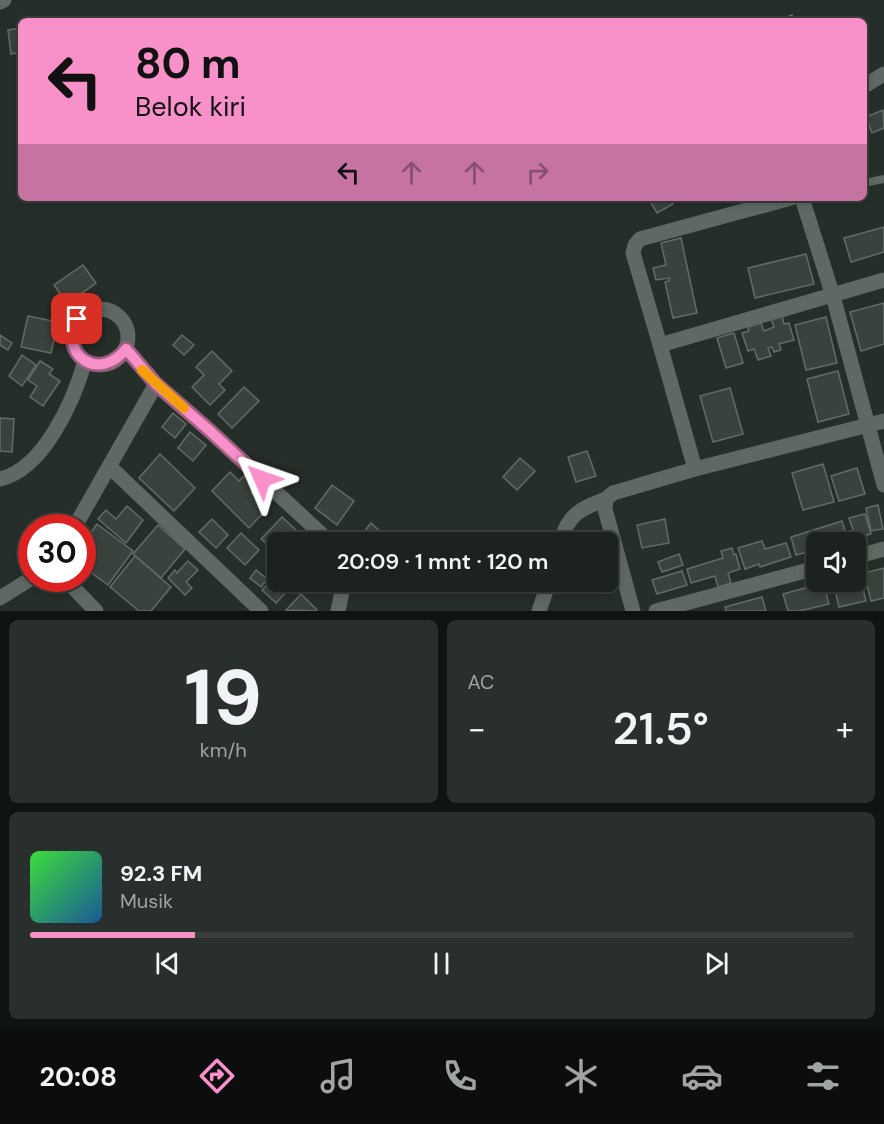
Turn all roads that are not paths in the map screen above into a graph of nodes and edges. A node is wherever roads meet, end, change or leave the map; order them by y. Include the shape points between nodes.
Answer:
1 (4, 0) edge
2 (0, 2) edge
3 (884, 74) edge
4 (867, 84) edge
5 (884, 179) edge
6 (867, 182) edge
7 (780, 201) edge
8 (803, 201) edge
9 (884, 280) edge
10 (833, 296) junction
11 (660, 345) junction
12 (126, 349) junction
13 (85, 361) junction
14 (156, 384) junction
15 (884, 421) edge
16 (867, 426) junction
17 (110, 467) junction
18 (695, 468) junction
19 (0, 479) edge
20 (884, 485) edge
21 (606, 499) junction
22 (82, 514) edge
23 (319, 532) edge
24 (565, 532) edge
25 (884, 549) edge
26 (866, 554) edge
27 (806, 571) edge
28 (18, 587) edge
29 (78, 592) edge
30 (342, 592) edge
31 (546, 592) edge
32 (0, 598) edge
33 (96, 611) edge
34 (261, 611) edge
35 (338, 611) edge
36 (539, 611) edge
37 (633, 611) edge
38 (656, 611) edge

1 - 2 street
3 - 4 street
5 - 6 lane
7 - 11 street via 640,239 635,245 633,253
8 - 10 street
9 - 10 street
10 - 11 street
10 - 16 street
11 - 18 street
12 - 13 street via 108,364
12 - 13 street via 129,337 120,316 98,308 77,319 72,330 72,342
12 - 14 street
13 - 19 street via 53,434 31,461 10,477
14 - 17 street
14 - 23 street
15 - 16 street
16 - 18 street
16 - 20 street
17 - 22 street
17 - 34 street
18 - 21 street via 613,493
21 - 24 street via 580,509
21 - 37 street via 605,509
25 - 26 street
27 - 38 street
28 - 32 street
29 - 33 street
30 - 35 street
31 - 36 street

